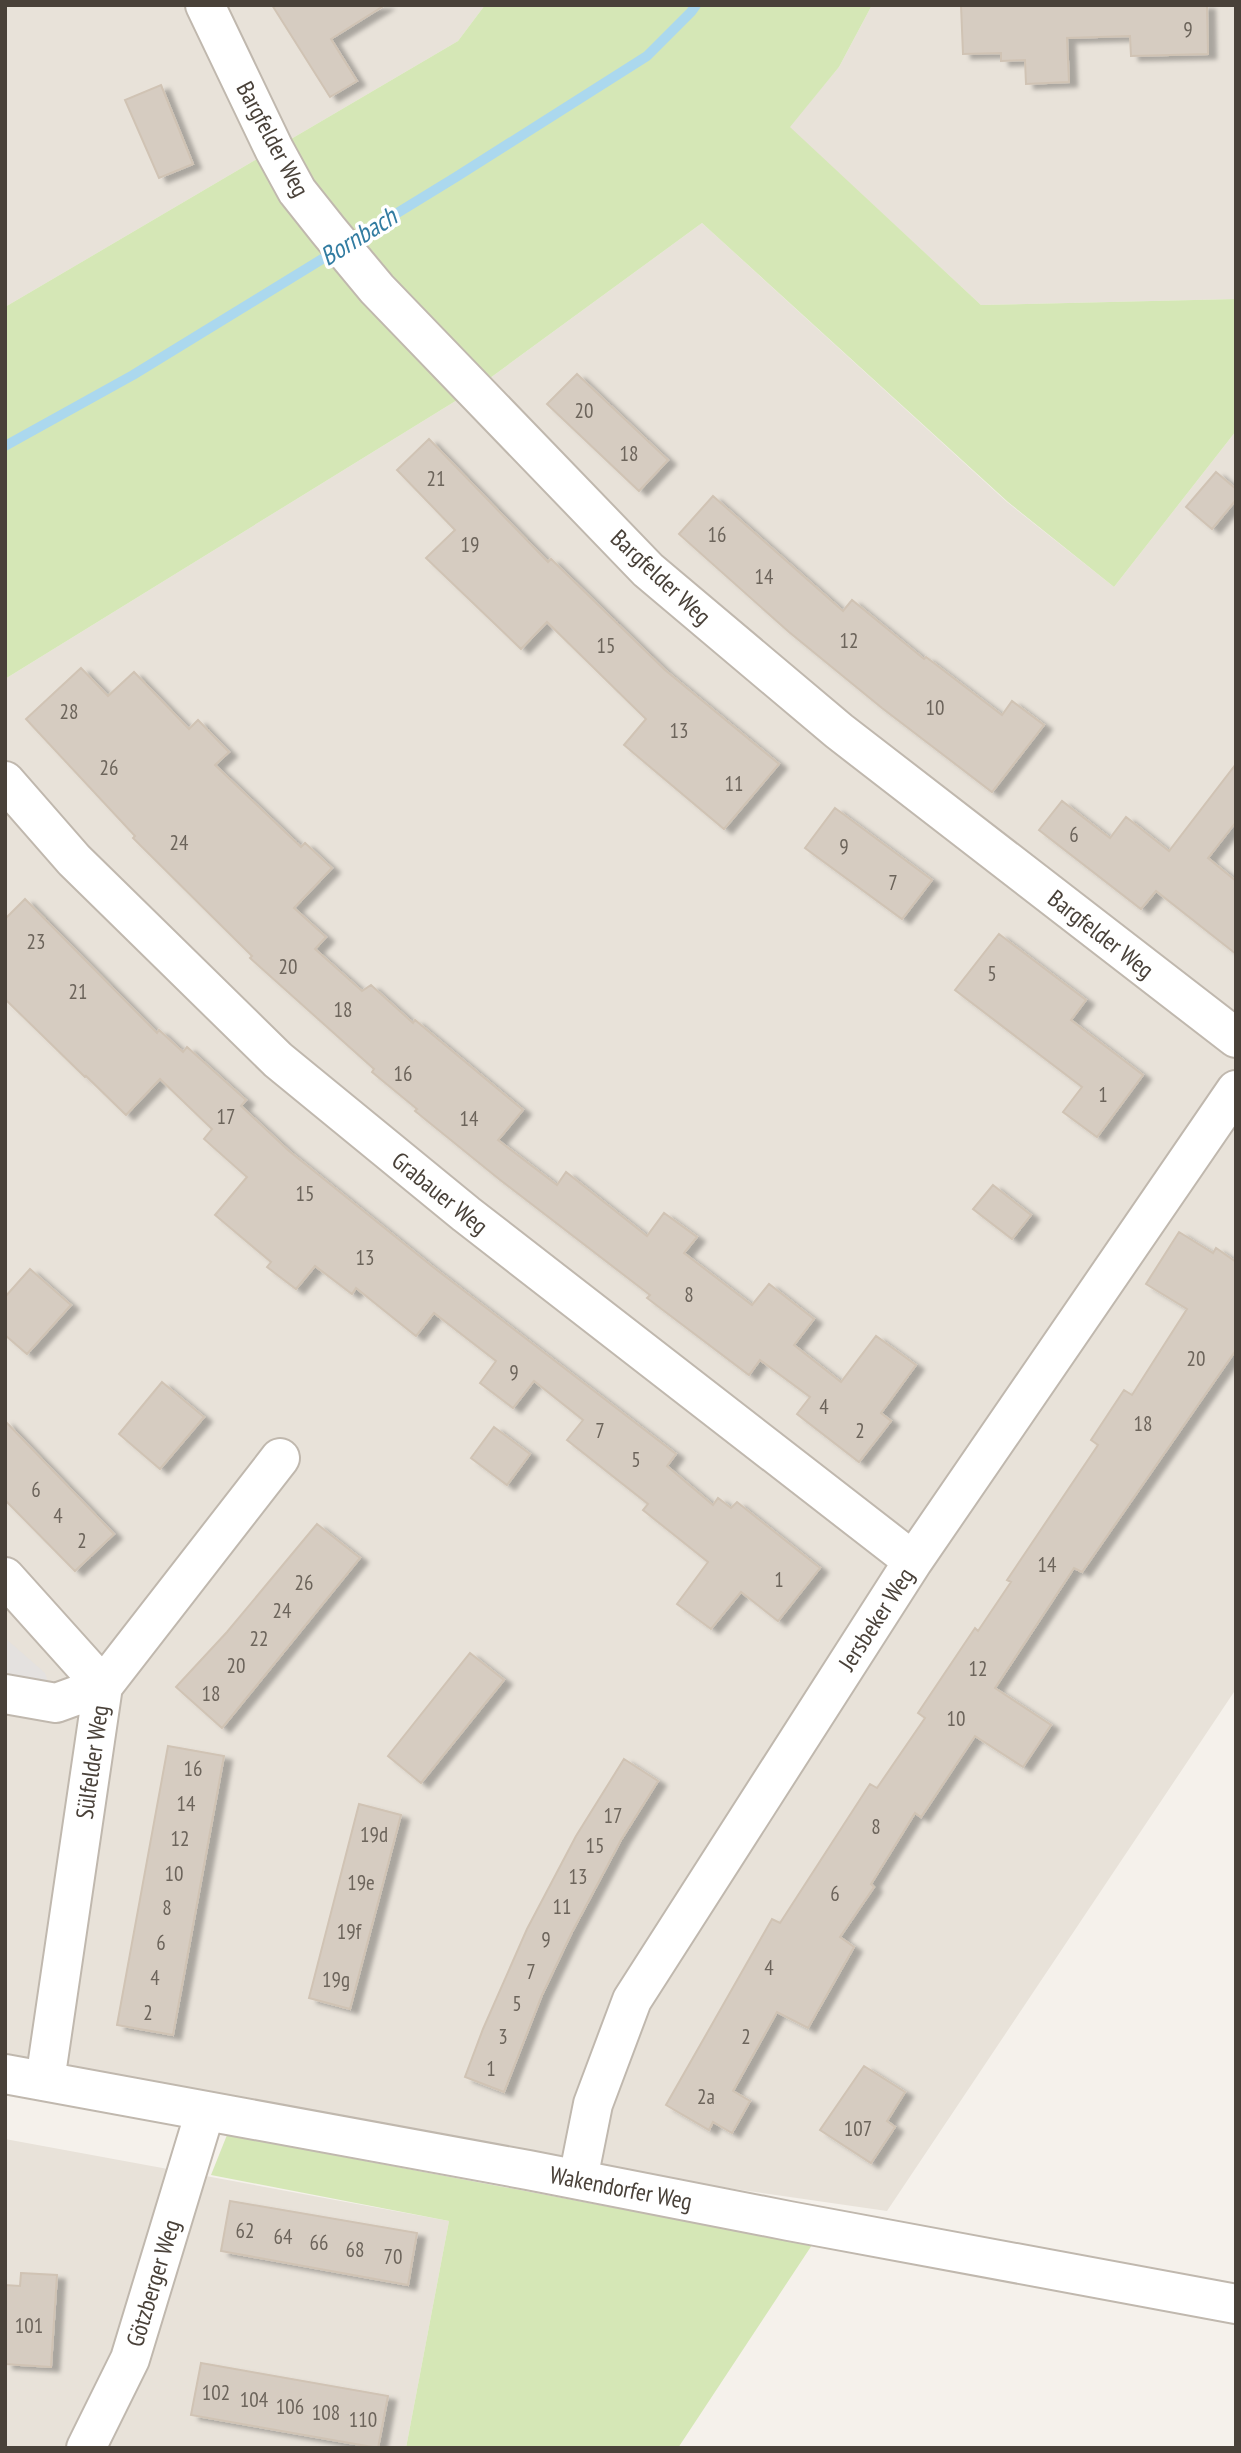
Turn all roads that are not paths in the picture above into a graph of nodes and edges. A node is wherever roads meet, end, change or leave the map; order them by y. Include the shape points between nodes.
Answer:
1 (205, 5) edge
2 (5, 781) edge
3 (1236, 1038) edge
4 (1236, 1090) edge
5 (280, 1458) dead end
6 (913, 1561) junction
7 (5, 1577) edge
8 (103, 1686) junction
9 (5, 1694) edge
10 (5, 2074) edge
11 (45, 2081) junction
12 (205, 2112) junction
13 (578, 2179) junction
14 (1236, 2304) edge
15 (86, 2448) edge

1 - 3 street, Bargfelder Weg via 297,191 356,265 648,570 839,731
2 - 6 street, Grabauer Weg via 74,860 278,1060 466,1214
4 - 6 street, Jersbeker Weg
5 - 8 street, Sülfelder Weg
6 - 13 street, Jersbeker Weg via 632,2000 593,2104
7 - 8 street
8 - 9 street via 56,1703
8 - 11 street, Sülfelder Weg
10 - 11 street, Wakendorfer Weg
11 - 12 street, Wakendorfer Weg
12 - 13 street, Wakendorfer Weg
12 - 15 street, Götzberger Weg via 130,2359
13 - 14 street, Wakendorfer Weg

